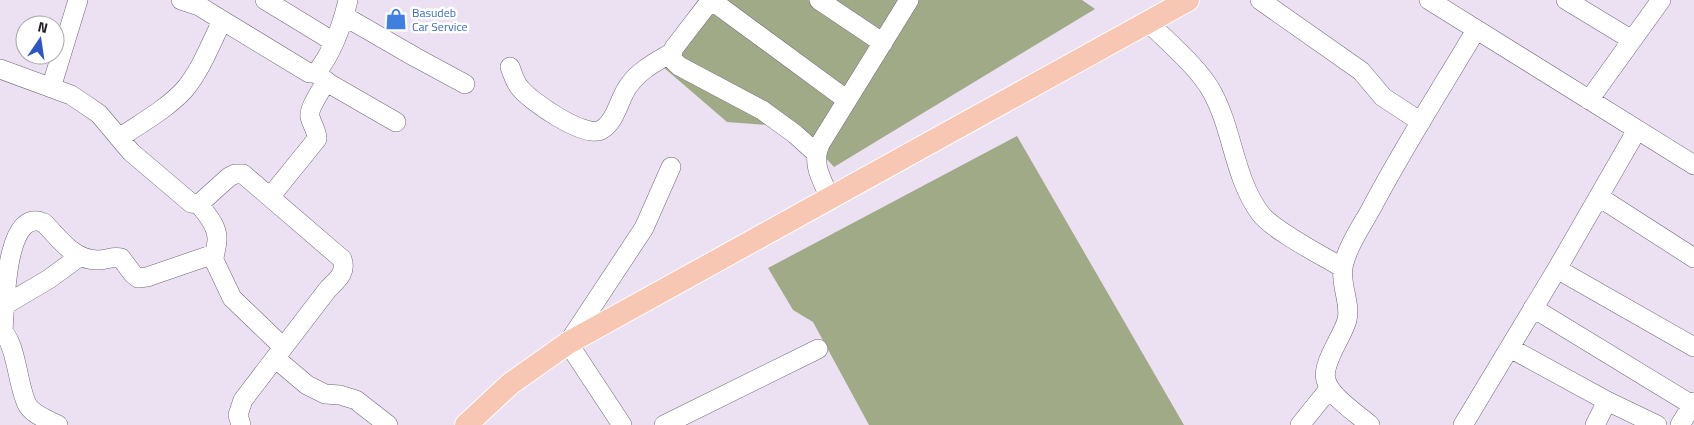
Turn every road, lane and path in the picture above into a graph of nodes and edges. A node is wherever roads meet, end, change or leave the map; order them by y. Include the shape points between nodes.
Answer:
1 (78, 0) edge
2 (181, 0) edge
3 (265, 0) edge
4 (711, 0) edge
5 (819, 0) edge
6 (909, 0) edge
7 (1188, 0) edge
8 (1260, 0) edge
9 (1429, 0) edge
10 (1566, 0) edge
11 (1661, 0) edge
12 (346, 8) edge
13 (222, 20) junction
14 (1148, 22) junction
15 (1476, 30) junction
16 (1632, 40) junction
17 (334, 42) junction
18 (883, 43) junction
19 (671, 53) junction
20 (510, 67) dead end
21 (0, 69) edge
22 (321, 77) junction
23 (465, 84) dead end
24 (51, 88) junction
25 (847, 100) junction
26 (1589, 100) junction
27 (396, 122) dead end
28 (1421, 122) junction
29 (1637, 130) junction
30 (119, 138) junction
31 (816, 154) junction
32 (1694, 165) edge
33 (671, 167) dead end
34 (270, 196) junction
35 (1599, 197) junction
36 (830, 198) junction
37 (199, 204) junction
38 (214, 254) junction
39 (79, 257) junction
40 (1694, 258) edge
41 (1343, 268) junction
42 (1557, 269) junction
43 (5, 305) junction
44 (1533, 308) junction
45 (2, 331) edge
46 (568, 343) junction
47 (1510, 348) junction
48 (1694, 348) edge
49 (818, 349) dead end
50 (279, 352) junction
51 (1328, 389) junction
52 (1607, 401) junction
53 (1693, 403) edge
54 (58, 425) edge
55 (241, 425) edge
56 (388, 425) edge
57 (466, 425) edge
58 (622, 425) edge
59 (664, 425) edge
60 (1300, 425) edge
61 (1370, 425) edge
62 (1463, 425) edge
63 (1595, 425) edge
64 (1657, 425) edge
65 (1680, 425) edge

1 - 24 street
2 - 13 street
3 - 17 street
4 - 19 street
4 - 25 street
5 - 18 street
6 - 18 street
7 - 14 main road
8 - 28 street via 1361,71 1383,97
9 - 15 street
10 - 16 street
11 - 16 street
12 - 17 street
12 - 23 street via 414,57
13 - 22 street via 303,71
13 - 30 street via 186,88
14 - 36 main road
14 - 41 street via 1212,91 1250,196 1261,215
15 - 26 street
15 - 28 street
16 - 26 street
17 - 22 street
18 - 25 street
19 - 20 street via 638,74 610,122 596,132 585,130 543,108 515,82
19 - 31 street via 674,63 762,110
21 - 24 street
22 - 27 street
22 - 34 street via 310,115 317,133 316,140
24 - 30 street via 86,105
25 - 31 street
26 - 29 street
28 - 41 street via 1383,186
29 - 32 street
29 - 35 street
30 - 37 street via 191,203
31 - 36 street via 819,173
33 - 46 street via 644,228
34 - 37 street via 243,174 235,174
34 - 50 street via 336,253 344,266 343,272
35 - 40 street
35 - 42 street
36 - 46 main road
37 - 38 street via 216,229
38 - 39 street via 138,278 121,258 98,260
38 - 50 street via 232,298
39 - 43 street
39 - 43 street via 44,223 38,220 31,222 23,228 11,250
41 - 51 street via 1347,320 1327,365
42 - 44 street
42 - 48 street
43 - 45 street
44 - 47 street
44 - 53 street
45 - 54 street via 9,338 28,406
46 - 57 main road via 510,384
46 - 58 street
47 - 52 street
47 - 62 street
49 - 59 street
50 - 55 street via 243,400 238,415
50 - 56 street via 307,385 325,394 356,400
51 - 60 street
51 - 61 street
52 - 63 street
52 - 64 street
53 - 65 street

